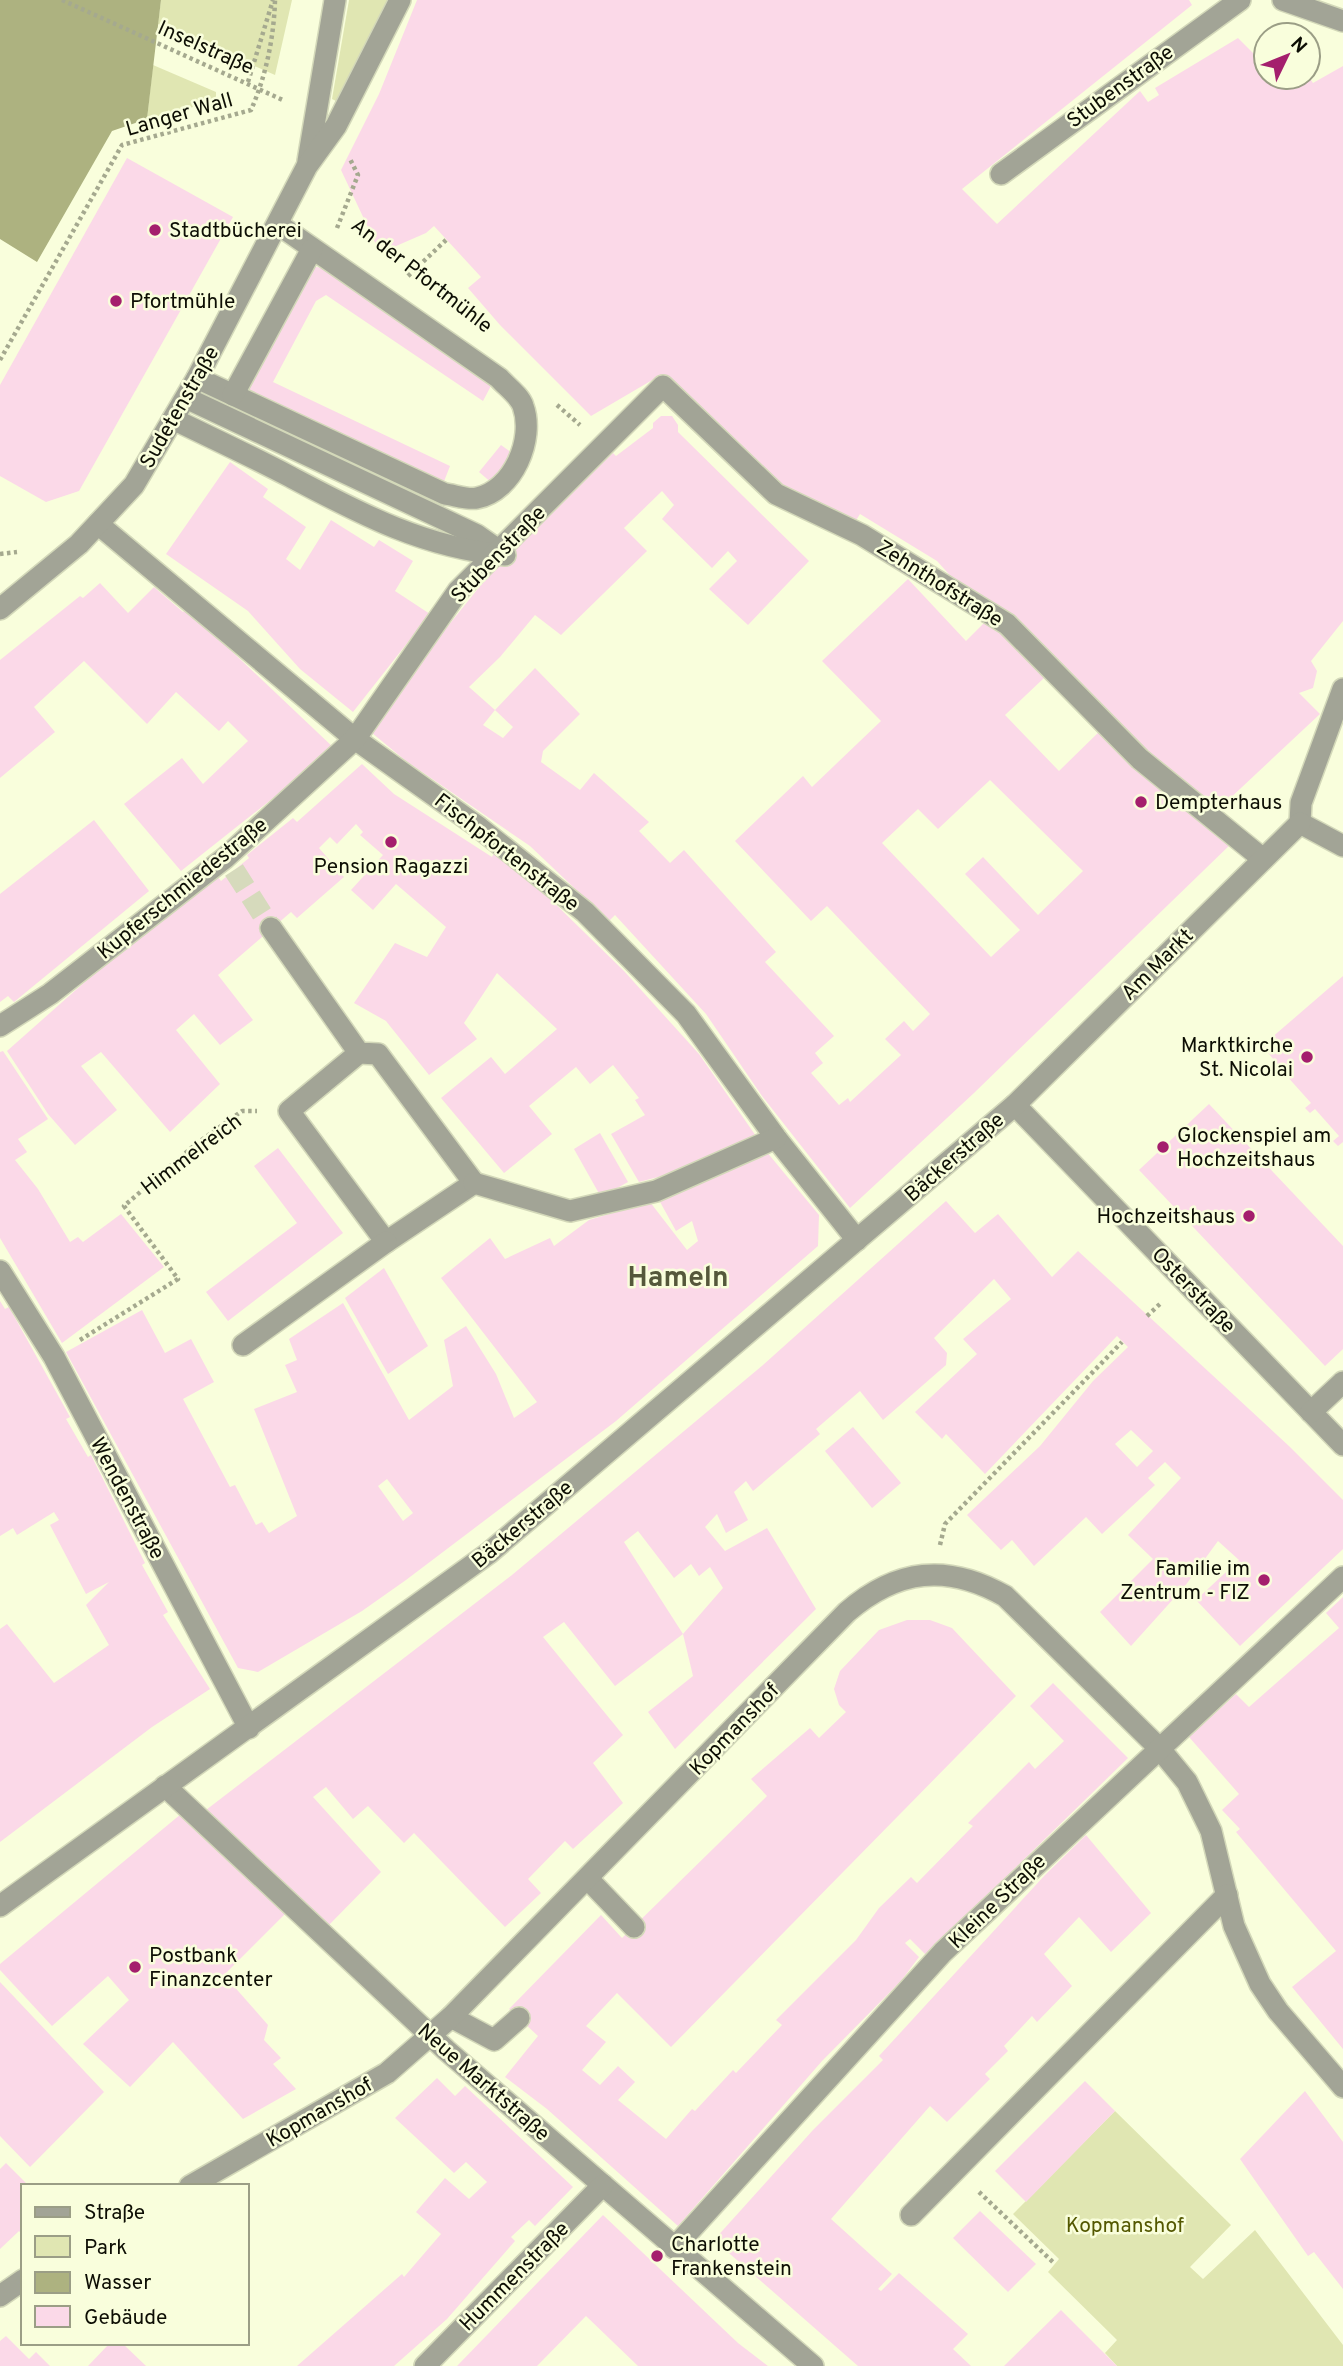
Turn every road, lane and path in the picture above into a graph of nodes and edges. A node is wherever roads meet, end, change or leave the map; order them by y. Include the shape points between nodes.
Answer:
1 (62, 0) edge
2 (274, 0) edge
3 (335, 0) edge
4 (400, 0) edge
5 (1240, 0) edge
6 (1283, 0) edge
7 (1343, 21) edge
8 (248, 82) junction
9 (260, 89) junction
10 (316, 116) junction
11 (336, 126) junction
12 (307, 166) junction
13 (1001, 174) dead end
14 (279, 225) junction
15 (336, 232) dead end
16 (446, 240) dead end
17 (312, 248) junction
18 (402, 281) dead end
19 (0, 360) edge
20 (197, 378) junction
21 (663, 386) joint
22 (233, 395) junction
23 (548, 397) dead end
24 (186, 398) junction
25 (173, 419) junction
26 (604, 446) junction
27 (98, 524) junction
28 (497, 552) junction
29 (0, 609) edge
30 (1343, 689) edge
31 (355, 739) junction
32 (1300, 823) junction
33 (1343, 846) edge
34 (1263, 859) junction
35 (271, 928) tunnel mouth
36 (0, 1026) edge
37 (359, 1053) junction
38 (1015, 1105) junction
39 (289, 1111) junction
40 (776, 1138) junction
41 (474, 1182) junction
42 (857, 1240) junction
43 (386, 1242) junction
44 (0, 1271) edge
45 (1122, 1342) dead end
46 (243, 1345) dead end
47 (54, 1357) junction
48 (1343, 1382) edge
49 (1311, 1412) junction
50 (1343, 1445) edge
51 (933, 1574) junction
52 (1343, 1577) edge
53 (249, 1728) junction
54 (1159, 1748) junction
55 (165, 1786) junction
56 (589, 1879) junction
57 (1227, 1895) junction
58 (0, 1906) edge
59 (634, 1927) dead end
60 (451, 2017) junction
61 (519, 2018) dead end
62 (431, 2037) junction
63 (1343, 2087) edge
64 (956, 2169) junction
65 (194, 2184) edge
66 (603, 2185) junction
67 (911, 2215) dead end
68 (674, 2248) junction
69 (1055, 2264) dead end
70 (21, 2281) edge
71 (0, 2296) edge
72 (425, 2366) edge
73 (813, 2366) edge

1 - 8 path, Inselstraße
2 - 8 path
2 - 9 path, Langer Wall via 275,21
3 - 10 street, Sudetenstraße
4 - 11 street, Sudetenstraße
5 - 13 street, Stubenstraße
6 - 7 street
8 - 9 path, Inselstraße
9 - 10 path
9 - 19 path, Langer Wall via 251,110 122,145
10 - 12 street, Sudetenstraße
11 - 12 street, Sudetenstraße
11 - 15 path, An der Pfortmühle via 358,175
12 - 14 street, Sudetenstraße
14 - 17 street
14 - 20 street, Sudetenstraße
16 - 18 path
17 - 22 street
17 - 22 street via 499,378 523,405 527,433 520,461 504,483 477,498 445,494
20 - 22 street
20 - 24 street, Sudetenstraße
21 - 26 street, Stubenstraße
21 - 34 street, Zehnthofstraße via 776,494 862,535 1007,624 1140,759
23 - 26 path
24 - 25 street, Sudetenstraße
24 - 28 street via 477,535
25 - 27 street, Sudetenstraße via 134,485
25 - 28 street via 381,524 431,543
26 - 28 street, Stubenstraße
27 - 29 street, Sudetenstraße
27 - 31 street, Fischpfortenstraße
28 - 31 street, Stubenstraße via 458,591
30 - 32 street via 1301,803
31 - 36 street, Kupferschmiedestraße via 230,864
31 - 40 street, Fischpfortenstraße via 477,826 585,912 686,1014
32 - 33 street
32 - 34 street, Am Markt
34 - 38 street, Am Markt
35 - 37 street
37 - 39 street
37 - 41 street via 378,1054
38 - 42 street, Bäckerstraße
38 - 49 street, Osterstraße
39 - 43 street
39 - 47 path, Himmelreich via 243,1111 196,1144 124,1206 178,1279
40 - 41 street via 656,1191 570,1212
40 - 42 street, Fischpfortenstraße
41 - 43 street
42 - 53 street, Bäckerstraße via 489,1553
43 - 46 street
44 - 47 street, Wendenstraße
45 - 51 path via 944,1524
47 - 53 street, Wendenstraße
48 - 49 street
49 - 50 street, Osterstraße
51 - 54 street, Kopmanshof via 982,1583 1005,1596
51 - 56 street, Kopmanshof via 886,1585 847,1612
52 - 54 street, Kleine Straße
53 - 55 street, Bäckerstraße
54 - 57 street, Kopmanshof via 1202,1808
54 - 68 street, Kleine Straße via 943,1952
55 - 58 street, Bäckerstraße
55 - 62 street, Neue Marktstraße
56 - 59 street
56 - 60 street, Kopmanshof
57 - 63 street, Kopmanshof via 1234,1926 1260,1984
57 - 64 street
60 - 61 street via 494,2040
60 - 62 street, Kopmanshof
62 - 65 street, Kopmanshof via 387,2073
62 - 66 street, Neue Marktstraße
64 - 67 street
64 - 69 path
66 - 68 street, Neue Marktstraße
66 - 72 street, Hummenstraße
68 - 73 street, Neue Marktstraße
70 - 71 street

